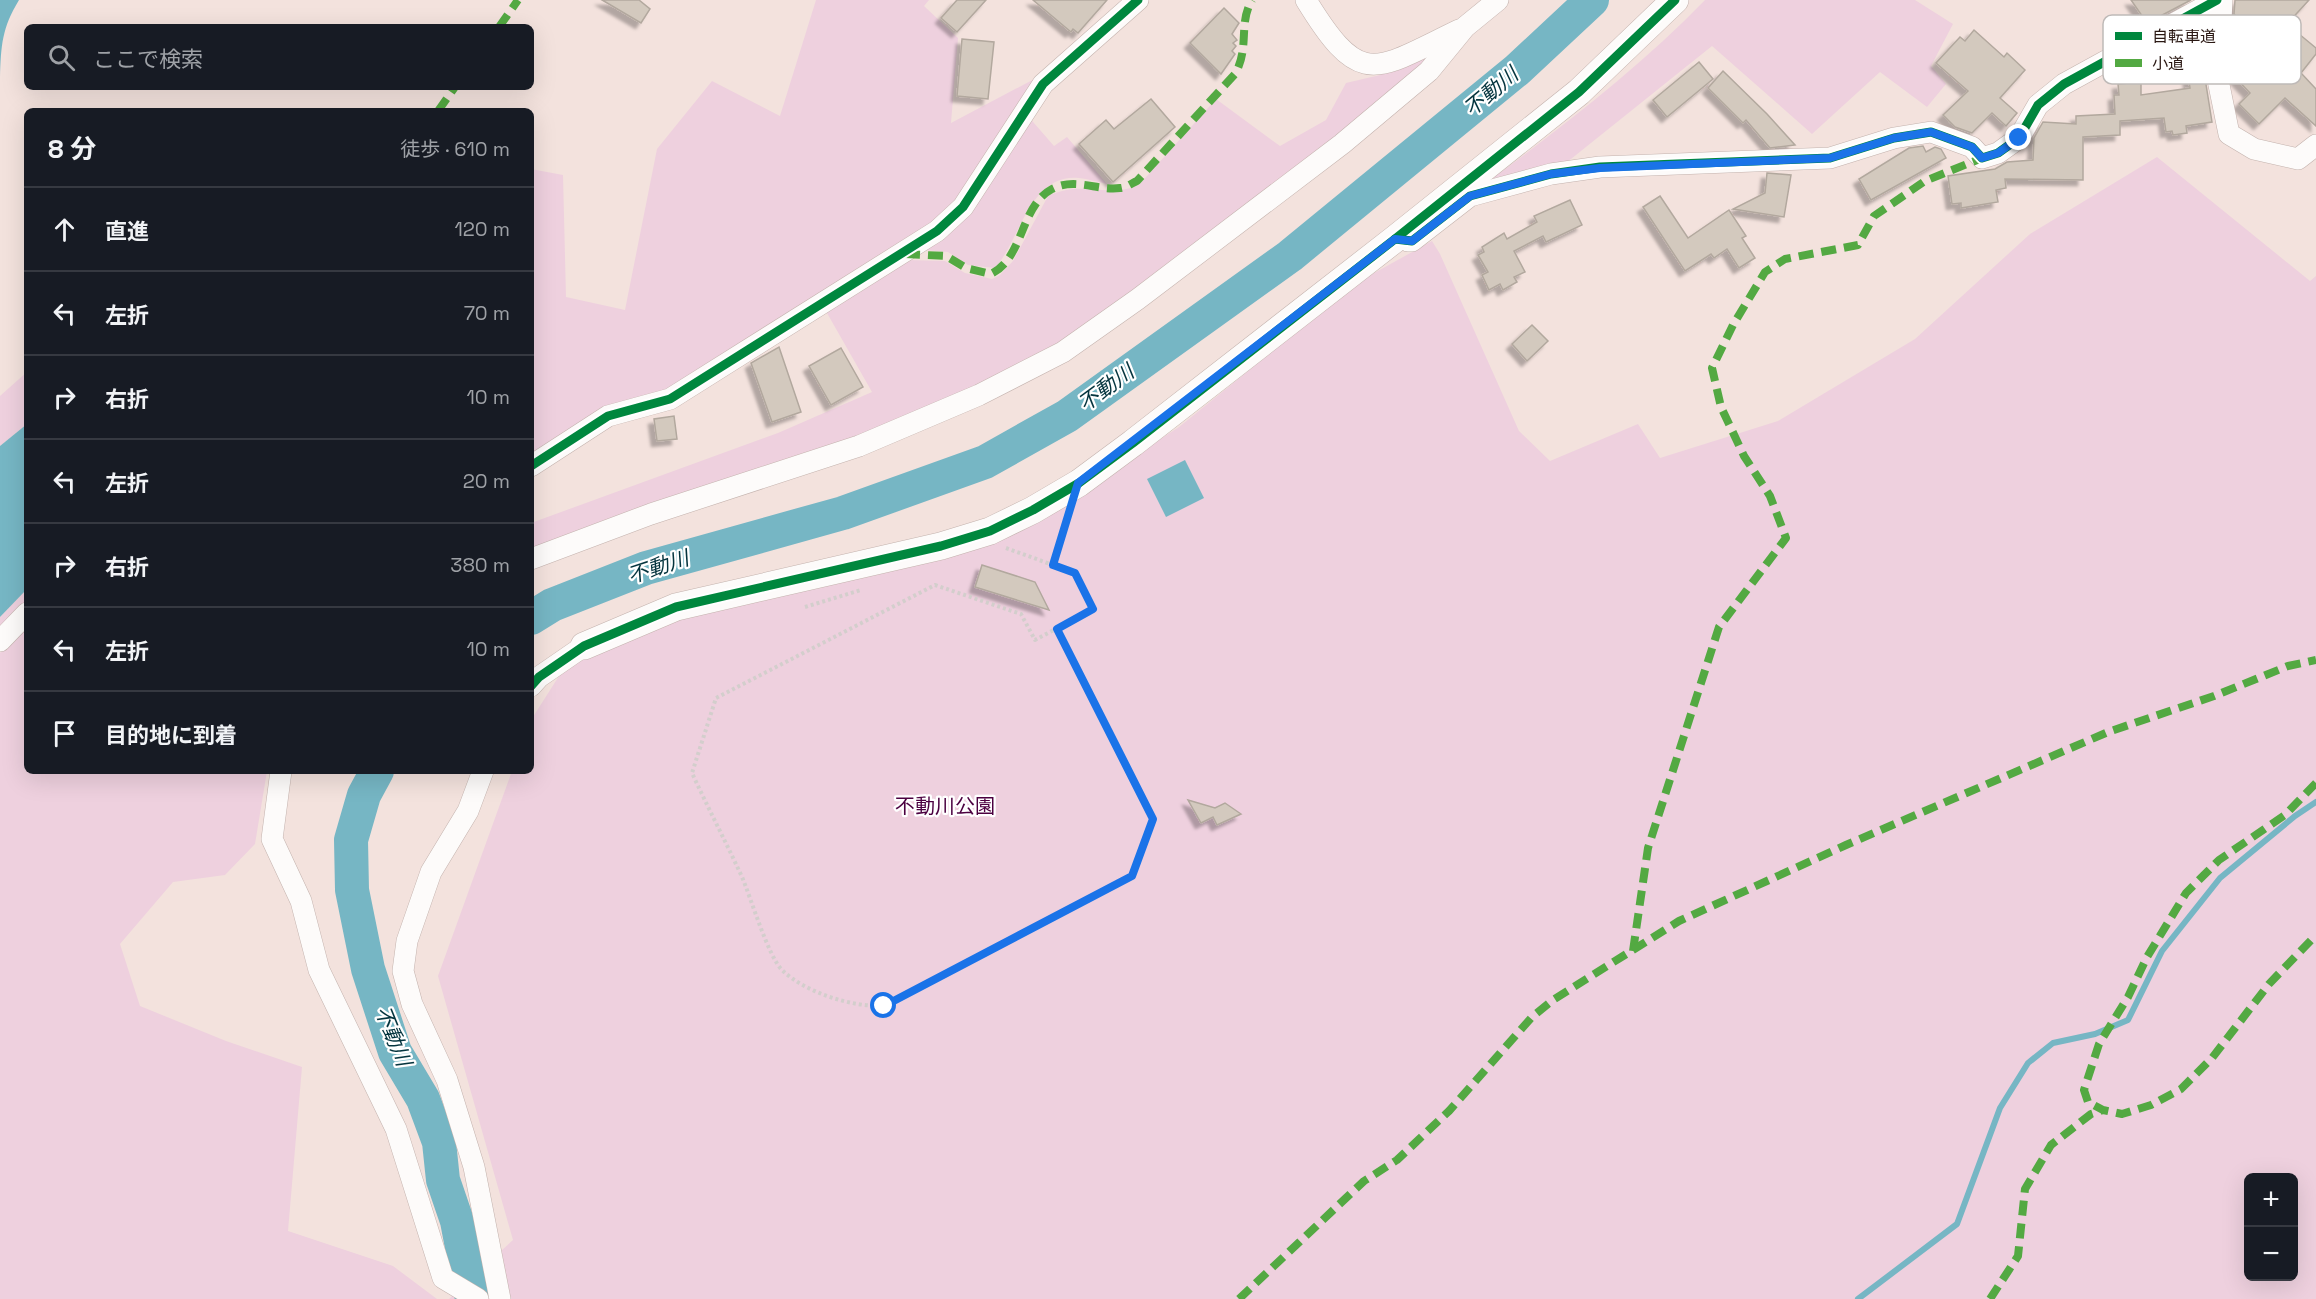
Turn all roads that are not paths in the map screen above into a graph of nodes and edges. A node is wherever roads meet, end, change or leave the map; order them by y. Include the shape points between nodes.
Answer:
1 (1138, 0) edge
2 (1306, 0) edge
3 (1498, 0) edge
4 (1675, 0) edge
5 (2217, 0) edge
6 (2222, 0) edge
7 (2190, 15) edge
8 (2221, 15) edge
9 (1464, 27) junction
10 (2103, 63) edge
11 (2219, 84) edge
12 (2316, 145) edge
13 (1395, 239) junction
14 (534, 464) edge
15 (534, 558) edge
16 (24, 616) edge
17 (0, 641) edge
18 (584, 646) joint
19 (534, 683) edge
20 (482, 774) edge
21 (285, 776) edge
22 (478, 1299) edge
23 (500, 1299) edge

1 - 14 street via 1043,84 963,207 937,231 670,399 608,416
2 - 9 street via 1335,44 1370,66 1392,62
3 - 9 street
4 - 13 street via 1579,92
5 - 7 street
6 - 8 street
9 - 15 street via 1429,71 1342,144 1138,299 1047,362 859,446 651,514
10 - 13 street via 2064,84 2038,105 2019,138 1998,153 1982,158 1972,147 1931,132 1894,138 1830,158 1600,168 1551,174 1470,196 1412,241
11 - 12 street via 2229,134 2254,149 2298,159
13 - 18 street via 1078,483 990,531 676,607
16 - 17 street
18 - 19 street
20 - 23 street via 468,811 431,872 407,941 403,971 412,1004 447,1080 474,1167
21 - 22 street via 272,839 301,901 319,970 396,1129 443,1278

